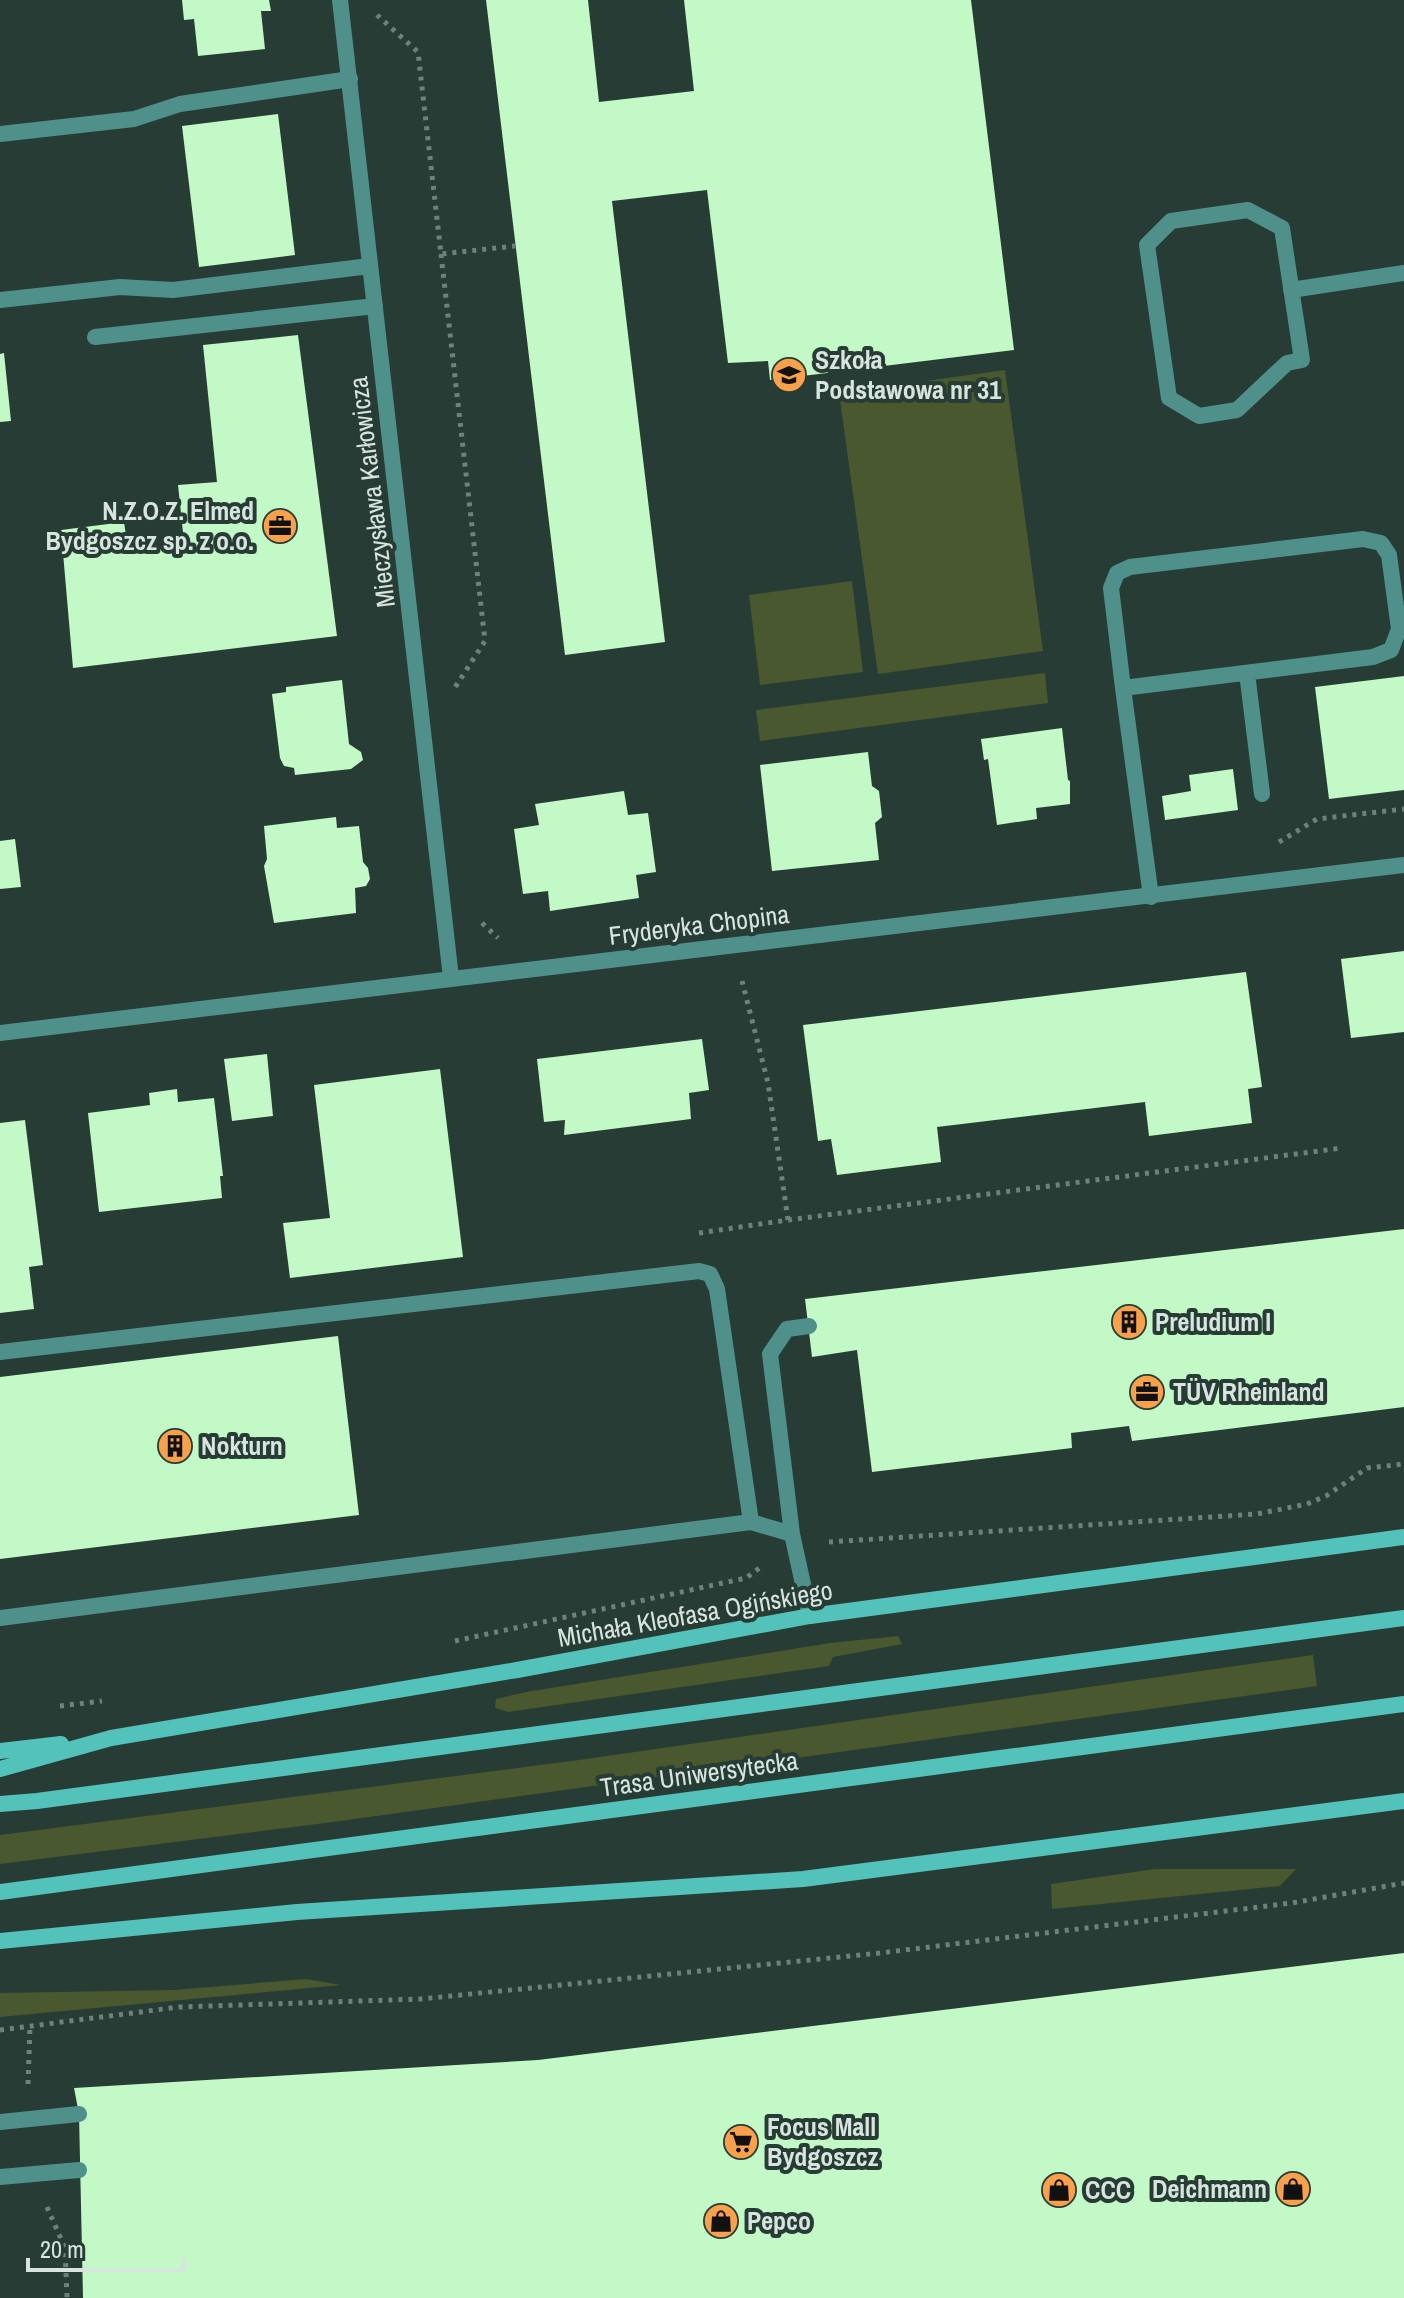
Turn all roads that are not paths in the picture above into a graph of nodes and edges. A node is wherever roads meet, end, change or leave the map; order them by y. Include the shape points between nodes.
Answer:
1 (340, 0) edge
2 (350, 79) junction
3 (0, 134) edge
4 (370, 266) junction
5 (1404, 273) edge
6 (1291, 290) junction
7 (0, 300) edge
8 (375, 306) junction
9 (95, 337) dead end
10 (1247, 673) junction
11 (1123, 688) junction
12 (1262, 794) dead end
13 (1404, 865) edge
14 (1151, 897) junction
15 (451, 978) junction
16 (0, 1033) edge
17 (809, 1326) dead end
18 (0, 1352) edge
19 (751, 1522) junction
20 (1404, 1537) edge
21 (794, 1539) junction
22 (810, 1616) junction
23 (0, 1618) edge
24 (1404, 1618) edge
25 (1404, 1704) edge
26 (111, 1738) junction
27 (0, 1751) edge
28 (0, 1769) edge
29 (1404, 1801) edge
30 (0, 1804) edge
31 (0, 1892) edge
32 (3, 1943) edge
33 (79, 2114) dead end
34 (0, 2122) edge
35 (79, 2170) dead end
36 (0, 2177) edge

1 - 2 street, Mieczysława Karłowicza
2 - 3 street via 180,104 134,119
2 - 4 street, Mieczysława Karłowicza
4 - 7 street via 173,290 120,287
4 - 8 street, Mieczysława Karłowicza
5 - 6 street
6 - 6 street via 1282,228 1248,210 1171,221 1147,245 1169,398 1199,416 1237,410 1287,363 1302,360
8 - 9 street
8 - 15 street, Mieczysława Karłowicza
10 - 11 street
10 - 11 street via 1373,657 1391,650 1399,629 1389,555 1381,543 1363,539 1130,567 1117,573 1111,588
10 - 12 street
11 - 14 street
13 - 14 street, Fryderyka Chopina
14 - 15 street, Fryderyka Chopina
15 - 16 street, Fryderyka Chopina
17 - 21 street via 787,1329 770,1354
18 - 19 street via 699,1271 710,1274 717,1289
19 - 21 street
19 - 23 street
20 - 22 main road, Michała Kleofasa Ogińskiego
21 - 22 street
22 - 26 main road, Michała Kleofasa Ogińskiego
24 - 30 main road
25 - 31 main road, Trasa Uniwersytecka
26 - 27 main road
26 - 28 main road, Michała Kleofasa Ogińskiego
29 - 32 main road via 803,1879 297,1912
33 - 34 street
35 - 36 street

